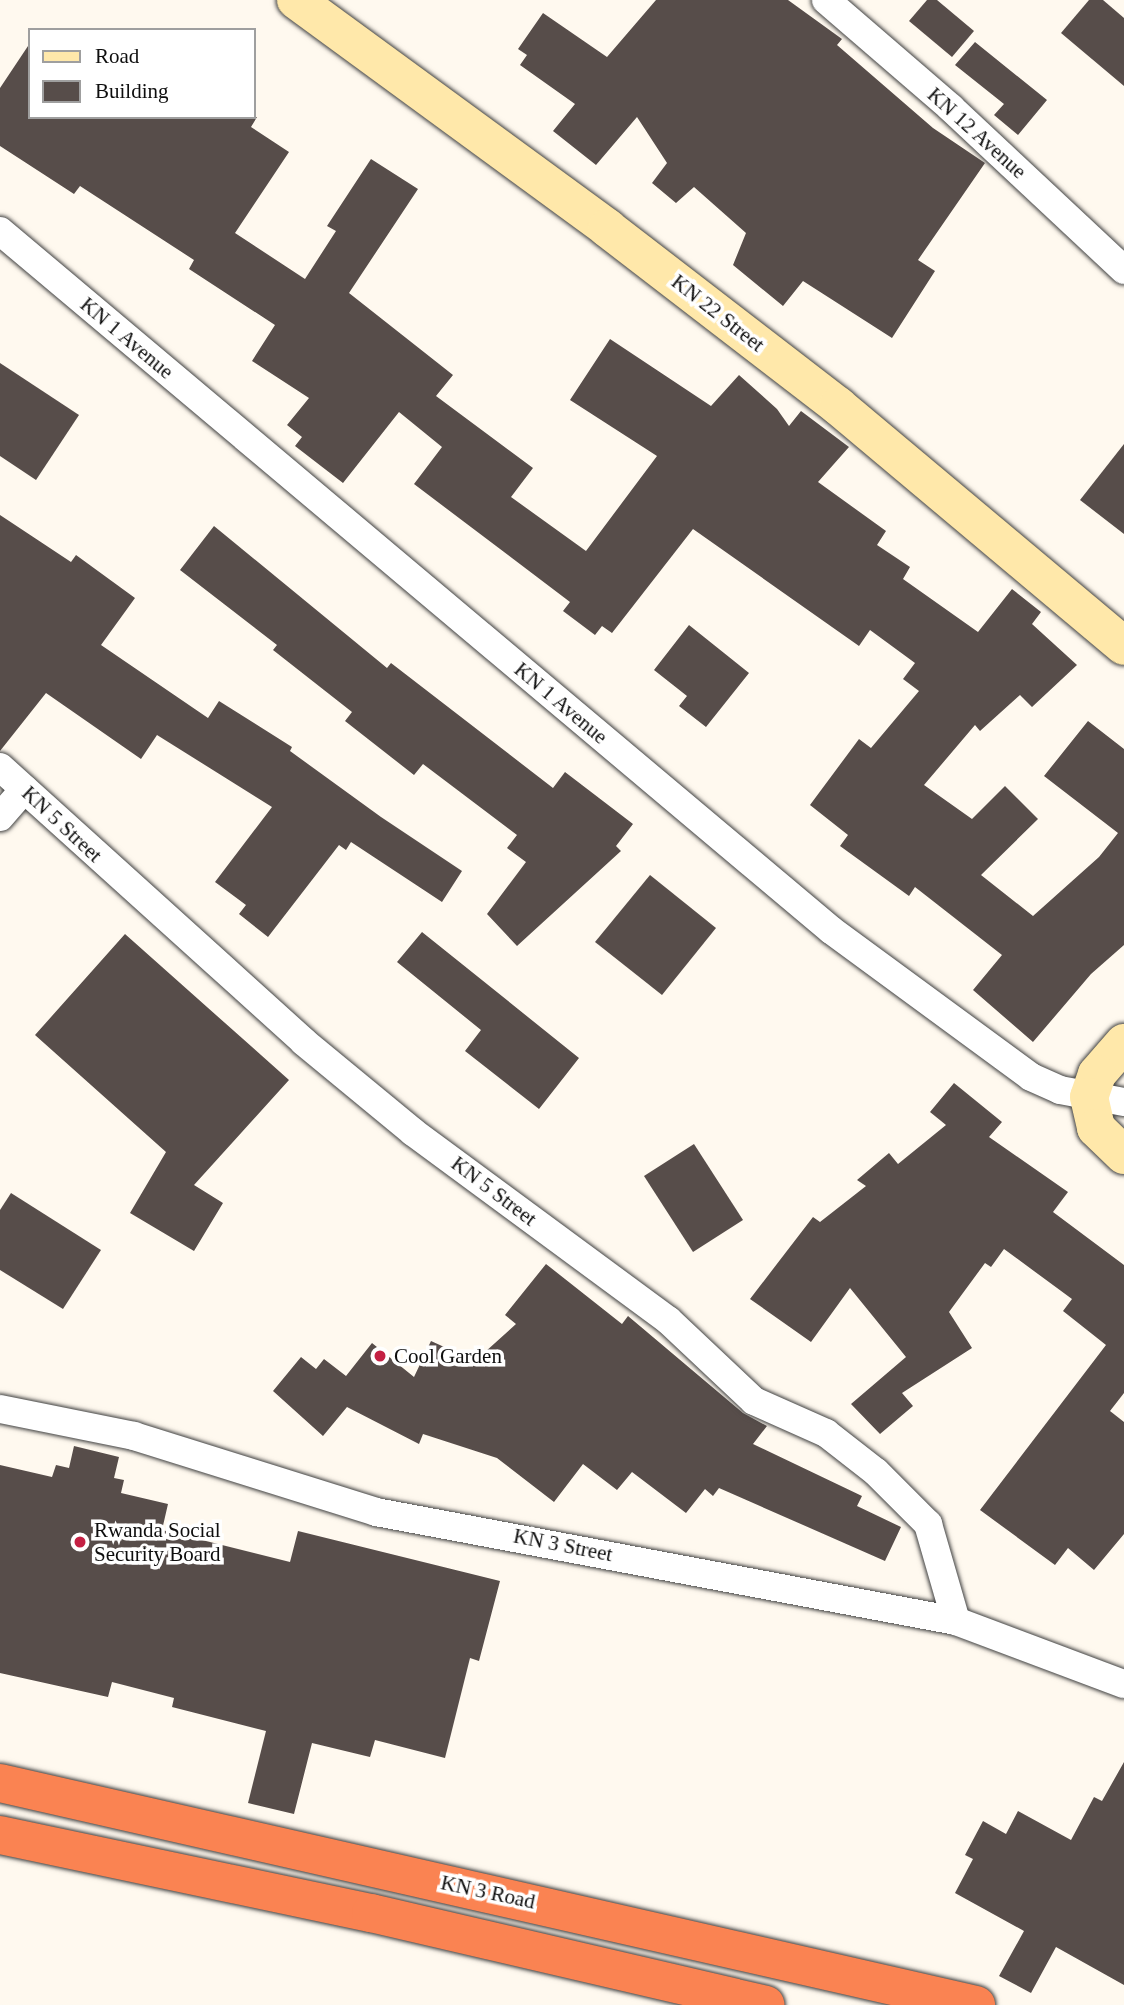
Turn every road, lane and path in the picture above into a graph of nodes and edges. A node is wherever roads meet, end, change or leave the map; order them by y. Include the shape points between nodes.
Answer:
1 (296, 0) edge
2 (826, 0) edge
3 (0, 231) edge
4 (1124, 270) edge
5 (1124, 646) edge
6 (0, 767) edge
7 (24, 789) junction
8 (0, 817) edge
9 (1124, 1043) edge
10 (1107, 1100) edge
11 (1124, 1155) edge
12 (0, 1409) edge
13 (956, 1621) junction
14 (1124, 1684) edge
15 (0, 1783) edge
16 (0, 1835) edge
17 (765, 2005) edge
18 (976, 2005) edge

1 - 5 street, KN 22 Street via 607,228 838,406
2 - 4 street, KN 12 Avenue via 951,108
3 - 10 street, KN 1 Avenue via 831,930 1031,1077
6 - 7 street, KN 5 Street
7 - 8 street
7 - 13 street, KN 5 Street via 304,1042 413,1132 668,1320 754,1401 826,1433 876,1472 928,1524
9 - 10 street via 1097,1074
10 - 11 street via 1096,1128
12 - 13 street, KN 3 Street via 134,1436 376,1512
13 - 14 street, KN 3 Street
15 - 18 highway, KN 3 Road
16 - 17 highway via 372,1913

